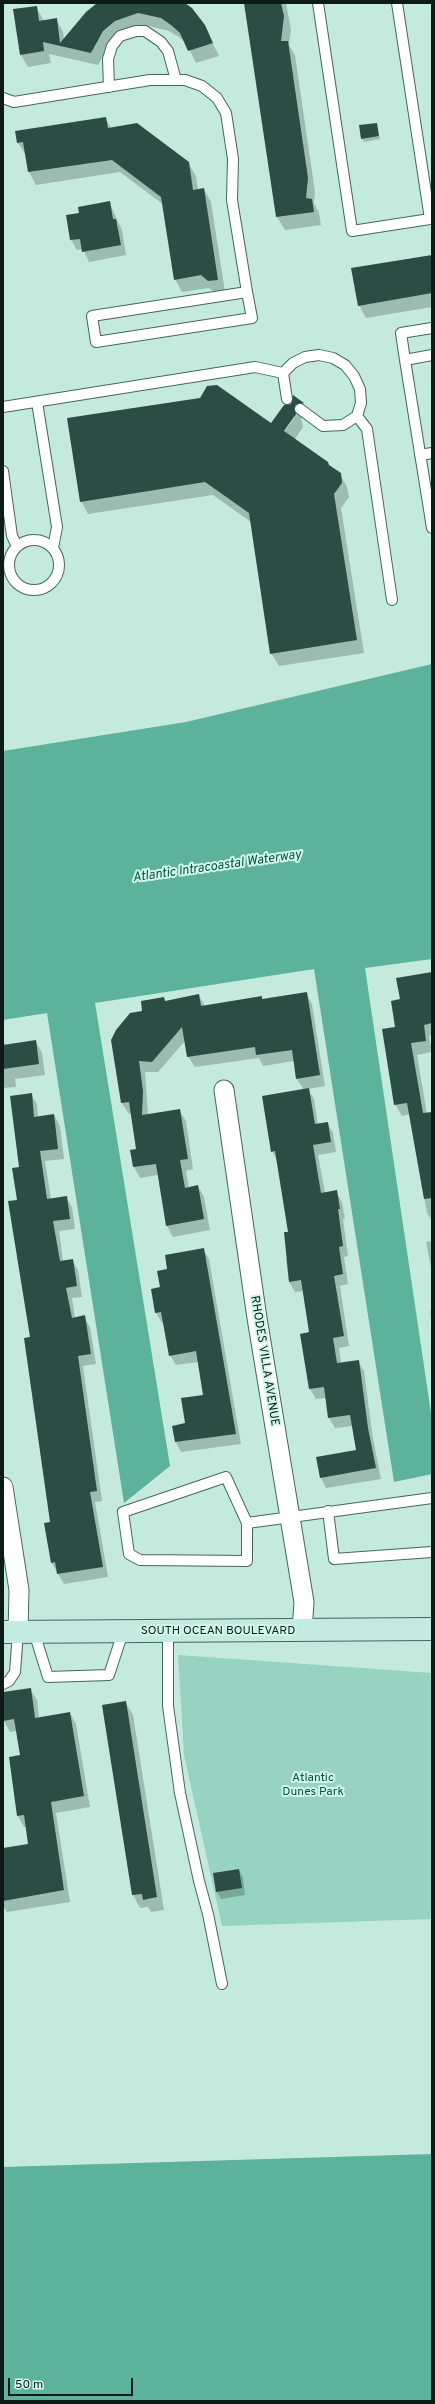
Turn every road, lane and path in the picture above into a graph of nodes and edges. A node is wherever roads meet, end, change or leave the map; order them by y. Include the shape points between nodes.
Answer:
1 (318, 3) edge
2 (397, 3) edge
3 (176, 80) junction
4 (109, 87) junction
5 (3, 98) edge
6 (431, 218) edge
7 (248, 292) junction
8 (432, 328) edge
9 (432, 355) edge
10 (405, 360) junction
11 (283, 373) junction
12 (287, 400) dead end
13 (37, 402) junction
14 (3, 407) edge
15 (300, 409) dead end
16 (358, 416) junction
17 (432, 453) edge
18 (420, 455) junction
19 (3, 471) edge
20 (432, 528) edge
21 (17, 546) junction
22 (53, 548) junction
23 (392, 600) dead end
24 (224, 1090) dead end
25 (3, 1487) edge
26 (432, 1498) edge
27 (328, 1511) junction
28 (290, 1516) junction
29 (247, 1523) junction
30 (432, 1552) edge
31 (432, 1629) edge
32 (302, 1631) junction
33 (18, 1632) edge
34 (123, 1632) junction
35 (168, 1632) junction
36 (3, 1684) edge
37 (222, 1984) dead end

1 - 6 lane via 352,231
2 - 6 lane
3 - 4 lane via 150,80
3 - 4 lane via 165,46 145,31 136,31 120,36 112,46 108,59
3 - 7 lane via 185,80 202,86 217,98 226,113 233,159 232,200
4 - 5 lane via 14,102
7 - 7 lane via 92,316 96,342 252,318
8 - 10 lane via 401,333
9 - 10 lane
10 - 18 lane
11 - 12 lane
11 - 13 lane via 255,367
11 - 16 lane via 293,363 305,357 319,355 333,358 345,365 360,389 361,403
13 - 14 lane
13 - 22 lane via 56,527
15 - 16 lane via 323,426 343,425
16 - 23 lane via 367,429
17 - 18 lane
18 - 20 lane
19 - 21 lane via 12,536
21 - 22 lane via 31,540 39,540
21 - 22 lane via 9,560 11,575 15,582 29,590 44,588 56,578 59,563
24 - 28 street, RHODES VILLA AVENUE via 257,1318
25 - 33 street via 19,1590
26 - 27 lane
27 - 28 lane
27 - 30 lane via 334,1559
28 - 29 lane
28 - 32 street, RHODES VILLA AVENUE via 304,1602
29 - 29 lane via 247,1561 140,1560 129,1554 123,1512 226,1477
31 - 32 main road, SOUTH OCEAN BOULEVARD
32 - 35 main road, SOUTH OCEAN BOULEVARD
33 - 34 main road, SOUTH OCEAN BOULEVARD
33 - 34 lane via 48,1677 109,1675
33 - 36 lane via 15,1672 9,1681
34 - 35 main road, SOUTH OCEAN BOULEVARD
35 - 37 lane via 168,1706 180,1793

